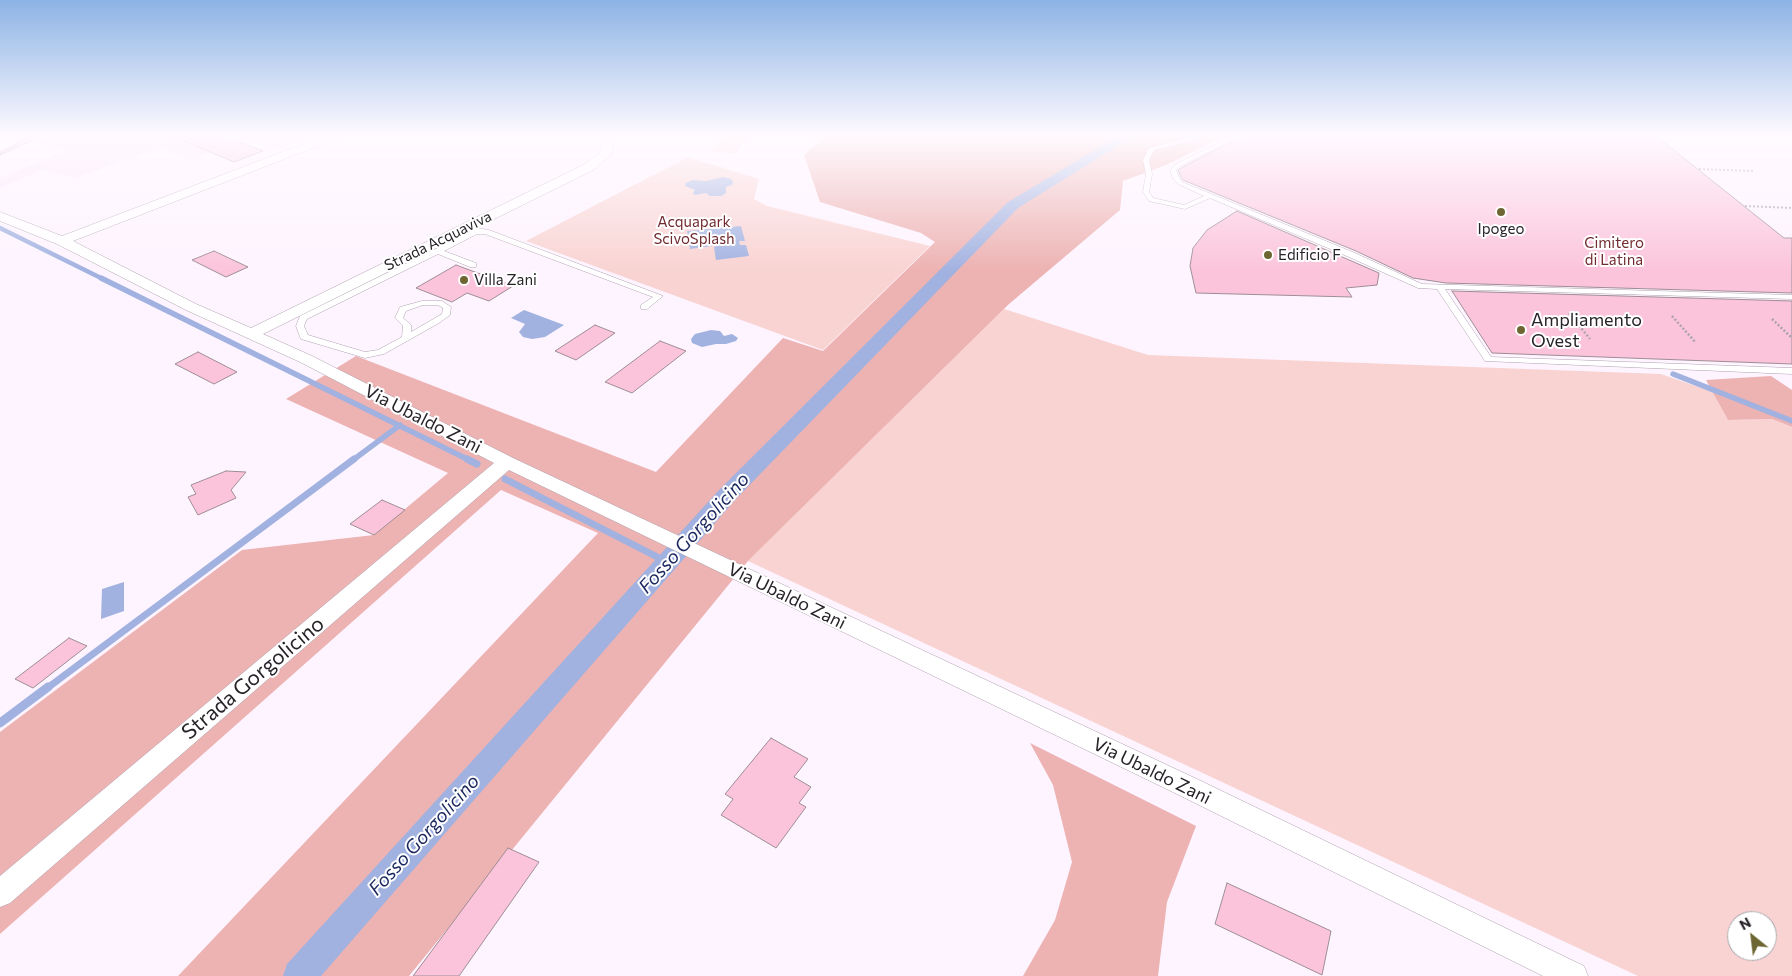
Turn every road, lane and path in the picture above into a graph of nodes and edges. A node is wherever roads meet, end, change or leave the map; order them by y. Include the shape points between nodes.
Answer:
1 (221, 181) edge
2 (563, 181) edge
3 (1148, 181) edge
4 (1178, 181) edge
5 (1210, 196) junction
6 (1745, 206) dead end
7 (1792, 208) edge
8 (0, 216) edge
9 (471, 230) junction
10 (62, 242) junction
11 (437, 251) junction
12 (473, 265) dead end
13 (1440, 287) junction
14 (1792, 298) edge
15 (644, 307) dead end
16 (1569, 314) dead end
17 (1672, 316) dead end
18 (1772, 319) dead end
19 (251, 334) junction
20 (406, 338) junction
21 (1792, 338) edge
22 (1590, 339) dead end
23 (1696, 343) dead end
24 (1792, 371) edge
25 (506, 462) junction
26 (698, 554) joint
27 (0, 894) edge
28 (1574, 976) edge

1 - 10 street
2 - 9 street, Strada Acquaviva
3 - 5 lane via 1146,192 1152,200 1164,204 1185,207
4 - 5 lane
5 - 13 lane via 1421,286
6 - 7 path
8 - 10 street, Via Ubaldo Zani
9 - 11 lane
9 - 15 lane via 486,232 659,296
9 - 19 street, Strada Acquaviva
10 - 19 street, Via Ubaldo Zani
11 - 12 lane
11 - 20 lane via 303,318 300,326 304,337 365,355 381,352
13 - 14 lane
13 - 24 lane via 1488,359
16 - 22 path
17 - 23 path
18 - 21 path
19 - 25 street, Via Ubaldo Zani
20 - 20 lane via 446,315 447,307 422,302 402,309 399,318 408,325
25 - 26 street, Via Ubaldo Zani
25 - 27 street, Strada Gorgolicino
26 - 28 street, Via Ubaldo Zani via 1190,788

